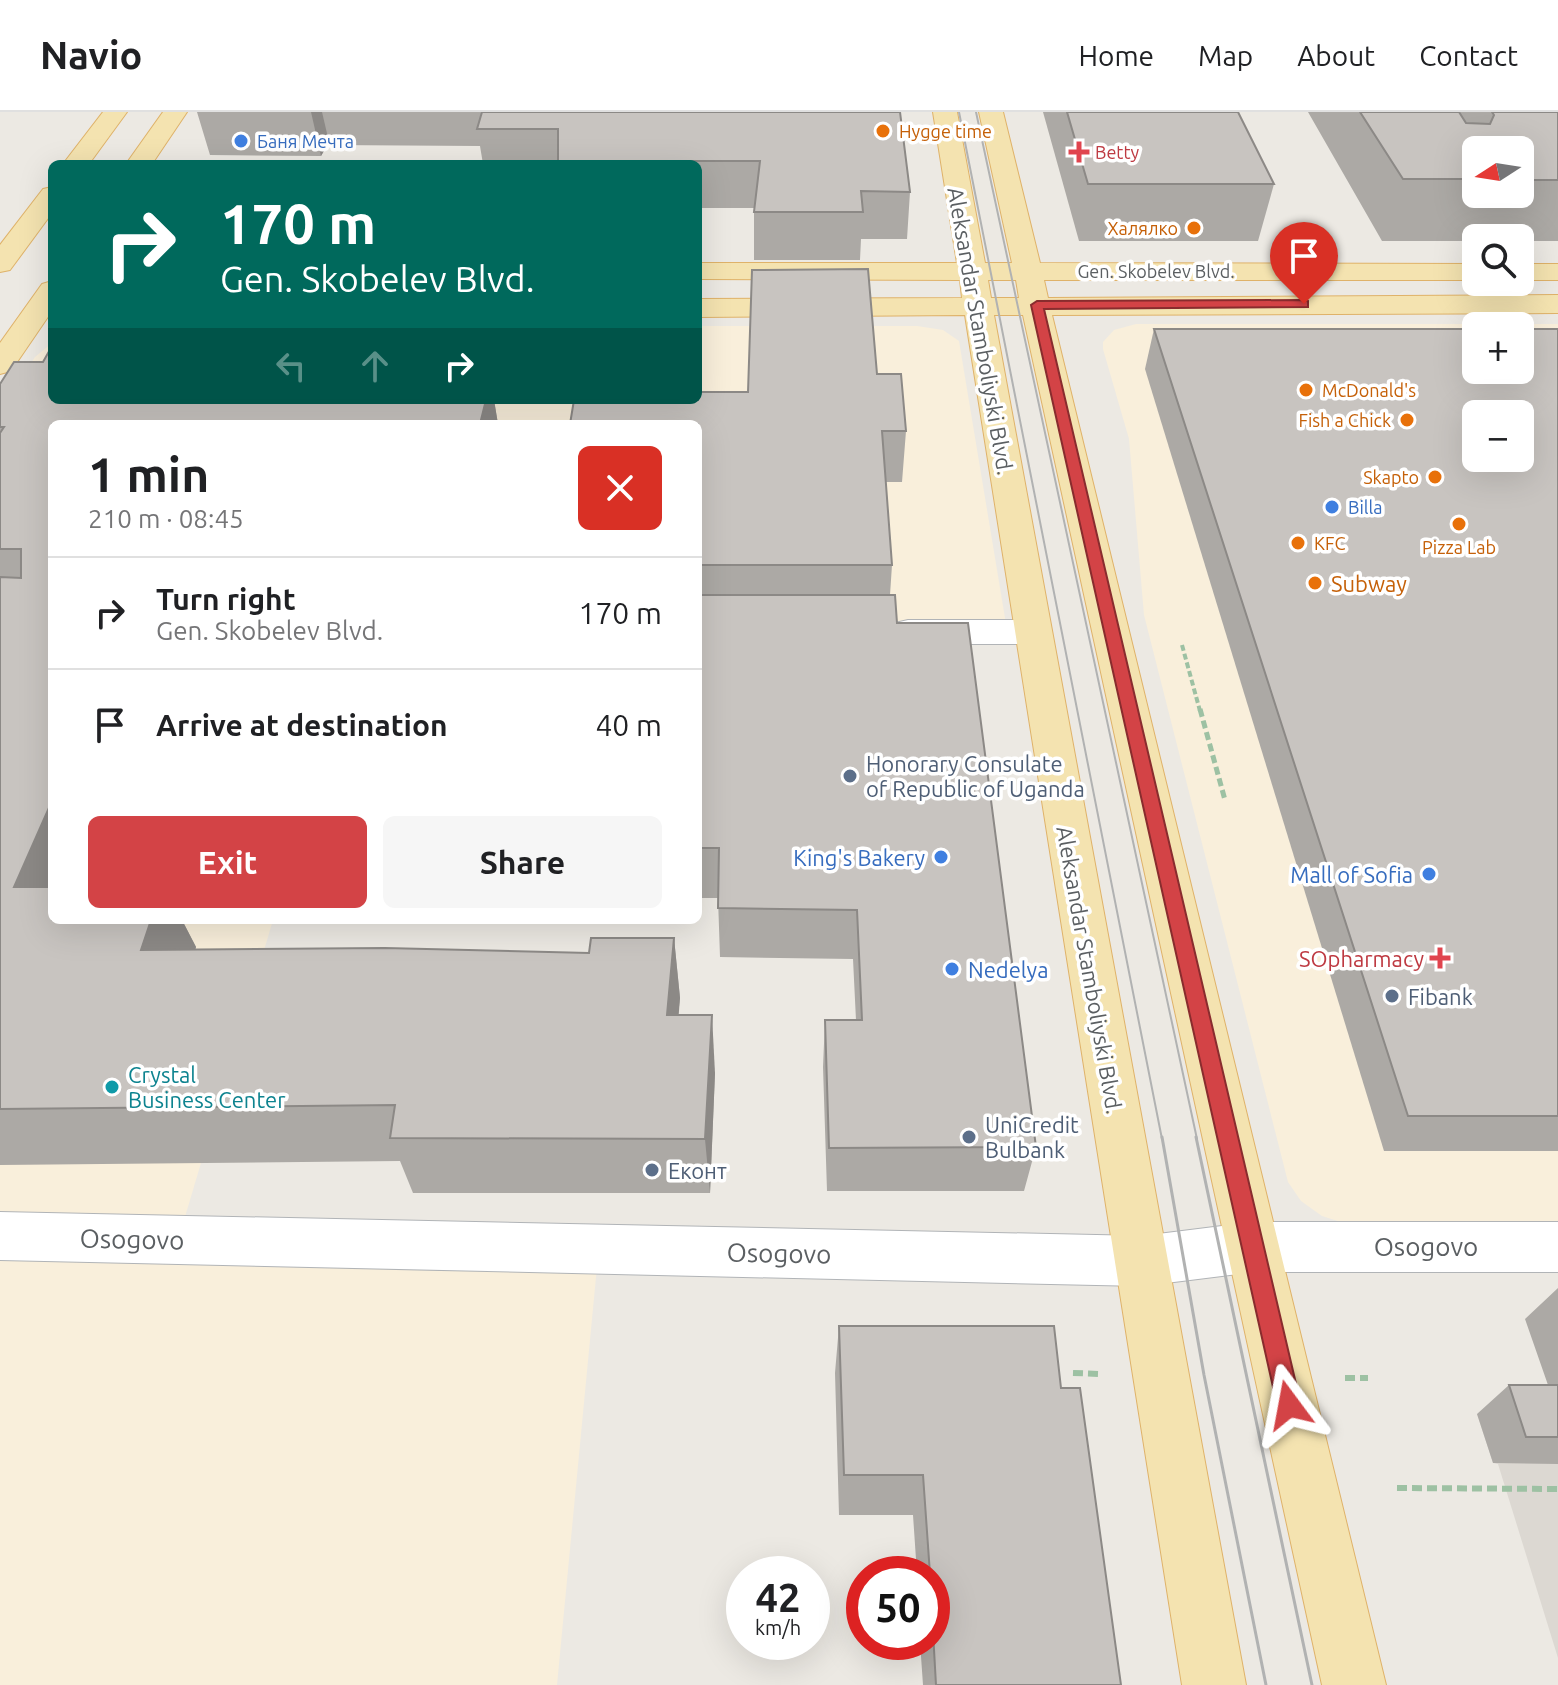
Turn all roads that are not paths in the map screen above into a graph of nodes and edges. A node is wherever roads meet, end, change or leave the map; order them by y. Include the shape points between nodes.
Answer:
1 (115, 112) edge
2 (175, 112) edge
3 (945, 112) edge
4 (991, 112) edge
5 (79, 160) edge
6 (142, 160) edge
7 (48, 200) edge
8 (0, 264) edge
9 (1028, 270) junction
10 (702, 271) edge
11 (0, 272) edge
12 (1462, 272) edge
13 (1534, 272) edge
14 (1558, 272) edge
15 (48, 273) edge
16 (975, 288) junction
17 (48, 302) edge
18 (1558, 304) edge
19 (1037, 305) junction
20 (702, 308) edge
21 (0, 309) edge
22 (0, 365) edge
23 (879, 632) edge
24 (1031, 632) junction
25 (0, 1236) edge
26 (1254, 1247) junction
27 (1558, 1247) edge
28 (1142, 1261) junction
29 (1214, 1685) edge
30 (1354, 1685) edge

1 - 5 main road
2 - 6 main road
3 - 16 main road, Aleksandar Stamboliyski Blvd.
4 - 9 main road
7 - 8 main road
9 - 12 main road, Gen. Skobelev Blvd.
9 - 16 main road, Gen. Skobelev Blvd.
9 - 19 main road
10 - 16 main road
11 - 15 main road
13 - 14 main road
16 - 19 main road, Gen. Skobelev Blvd.
16 - 20 main road
16 - 24 main road, Aleksandar Stamboliyski Blvd.
17 - 21 main road
17 - 22 main road
18 - 19 main road, Gen. Skobelev Blvd.
19 - 26 main road
23 - 24 street
24 - 28 main road, Aleksandar Stamboliyski Blvd.
25 - 28 street, Osogovo
26 - 27 street, Osogovo
26 - 28 street, Osogovo
26 - 30 main road
28 - 29 main road, Aleksandar Stamboliyski Blvd.

